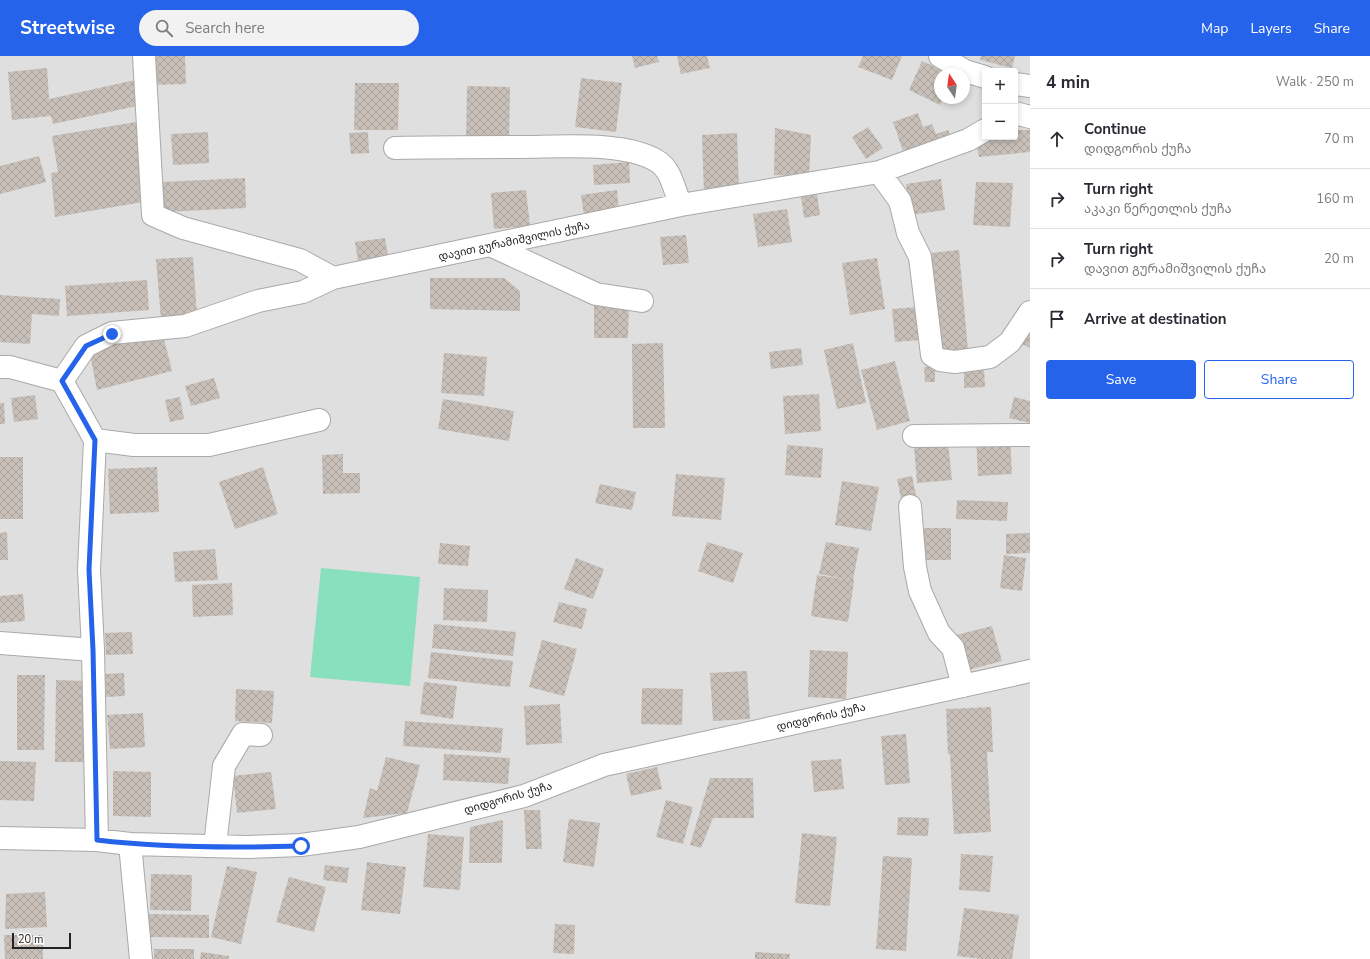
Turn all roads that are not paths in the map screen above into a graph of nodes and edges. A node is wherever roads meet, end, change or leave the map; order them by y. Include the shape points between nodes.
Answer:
1 (144, 56) edge
2 (940, 56) edge
3 (982, 76) edge
4 (1018, 84) edge
5 (1030, 86) edge
6 (1018, 114) edge
7 (1030, 116) edge
8 (982, 132) edge
9 (395, 148) dead end
10 (879, 172) junction
11 (682, 205) junction
12 (490, 245) junction
13 (333, 278) junction
14 (642, 301) dead end
15 (1030, 312) edge
16 (0, 367) edge
17 (62, 381) junction
18 (319, 420) dead end
19 (1030, 435) edge
20 (914, 436) dead end
21 (95, 440) junction
22 (910, 506) dead end
23 (0, 643) edge
24 (93, 650) junction
25 (1030, 671) edge
26 (963, 686) junction
27 (261, 735) dead end
28 (0, 838) edge
29 (97, 840) junction
30 (130, 844) junction
31 (215, 846) junction
32 (141, 959) edge

1 - 13 street via 153,215 182,228 300,260
2 - 3 street via 965,71
4 - 5 street
6 - 7 street
8 - 10 street, დავით გურამიშვილის ქუჩა via 968,140
9 - 11 street via 596,147 640,152 659,162 671,177 674,191
10 - 11 street, დავით გურამიშვილის ქუჩა
10 - 15 street via 900,201 908,233 920,257 932,355 940,360 956,362 990,357 1010,342
11 - 12 street, დავით გურამიშვილის ქუჩა
12 - 13 street, დავით გურამიშვილის ქუჩა
12 - 14 street via 596,294
13 - 17 street, დავით გურამიშვილის ქუჩა via 303,292 258,301 185,326 112,334 86,346
16 - 17 street via 10,367
17 - 21 street
18 - 21 street via 209,445 134,445
19 - 20 street
21 - 24 street via 89,570
22 - 26 street via 915,567 920,591 939,633 953,648
23 - 24 street
24 - 29 street
25 - 26 street, დიდგორის ქუჩა
26 - 31 street, დიდგორის ქუჩა via 604,766 524,796 359,837 301,846
27 - 31 street via 243,734 224,766
28 - 29 street, დიდგორის ქუჩა
29 - 30 street, დიდგორის ქუჩა
30 - 31 street, დიდგორის ქუჩა
30 - 32 street

